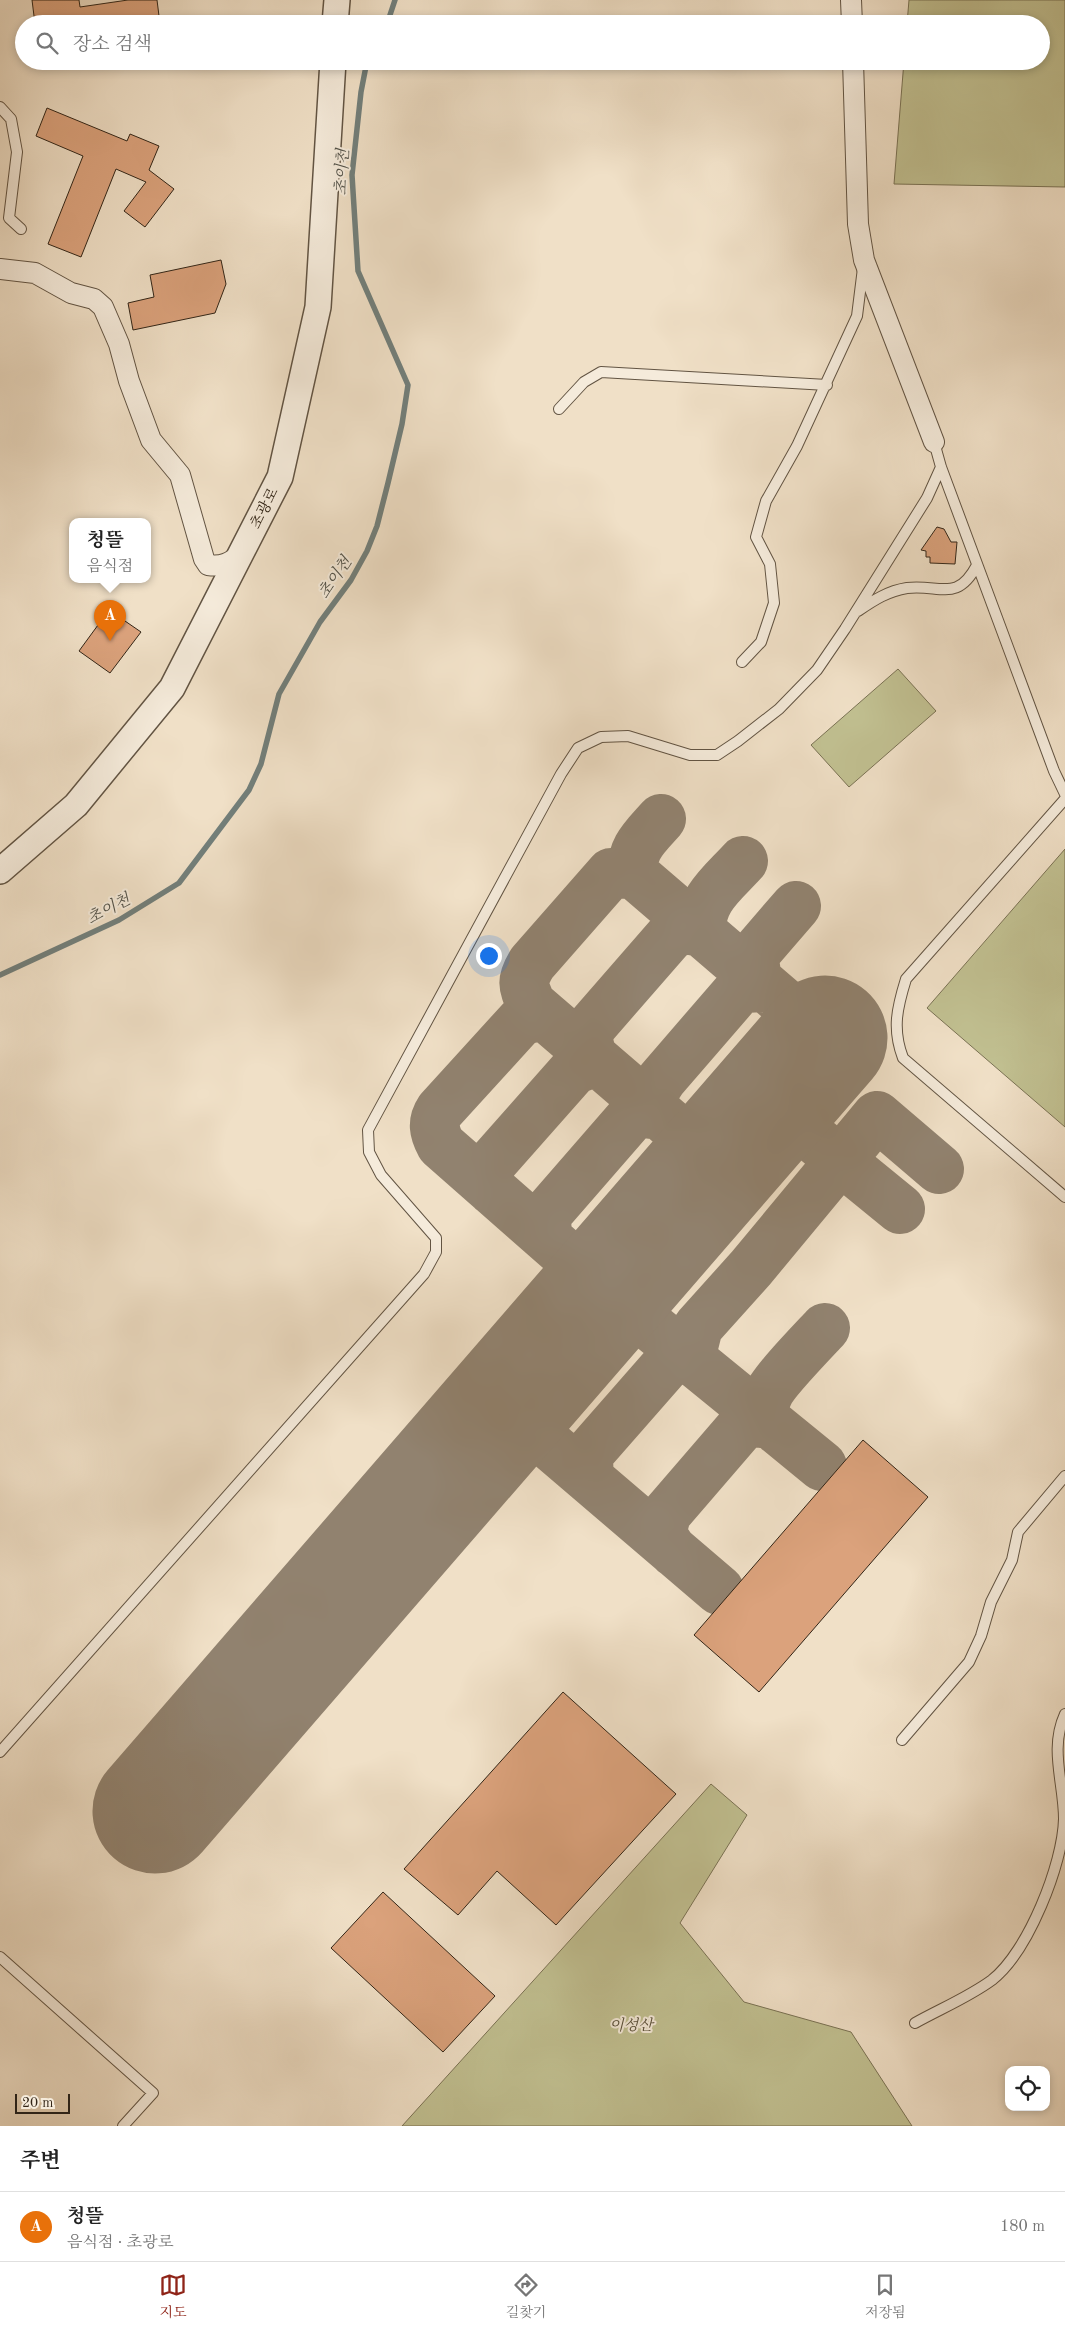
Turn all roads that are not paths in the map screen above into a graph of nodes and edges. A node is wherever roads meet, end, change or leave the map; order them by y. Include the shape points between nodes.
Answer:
1 (337, 0) edge
2 (851, 0) edge
3 (336, 15) edge
4 (852, 15) edge
5 (332, 70) edge
6 (853, 70) edge
7 (0, 107) edge
8 (21, 229) dead end
9 (864, 260) junction
10 (0, 268) edge
11 (827, 385) junction
12 (559, 409) dead end
13 (934, 442) joint
14 (941, 467) junction
15 (240, 554) junction
16 (977, 565) junction
17 (855, 613) junction
18 (742, 662) dead end
19 (1065, 794) edge
20 (1065, 799) edge
21 (0, 871) edge
22 (1065, 1197) edge
23 (1065, 1476) edge
24 (1065, 1714) edge
25 (902, 1740) dead end
26 (0, 1752) edge
27 (0, 1957) edge
28 (915, 2023) dead end
29 (123, 2126) edge

1 - 3 street
2 - 4 street
5 - 15 street, 초광로 via 318,307 280,477
6 - 9 street via 858,224
7 - 8 lane via 11,119 17,152 9,218
9 - 11 lane via 857,316
9 - 13 street
10 - 15 street via 35,272 71,293 94,298 103,307 151,440 180,475 204,559 208,565 221,566
11 - 12 lane via 601,372 584,382
11 - 18 lane via 766,501 756,537 770,564 774,603 761,642
13 - 14 lane
14 - 16 lane
14 - 17 lane via 927,498
15 - 21 street, 초광로 via 172,688 76,805
16 - 17 lane via 965,584 954,589 892,591
16 - 19 lane
17 - 26 lane via 811,677 779,709 717,755 690,755 628,736 601,737 578,748 560,774 368,1130 369,1152 381,1175 436,1238 436,1252 424,1274
20 - 22 lane via 906,980 897,1006 896,1040 903,1058
23 - 25 lane via 1018,1532 1012,1560 991,1602 969,1662
24 - 28 lane via 1057,1743 1064,1819 1062,1836 1046,1892 1031,1929 1014,1956 991,1980
27 - 29 lane via 153,2093

